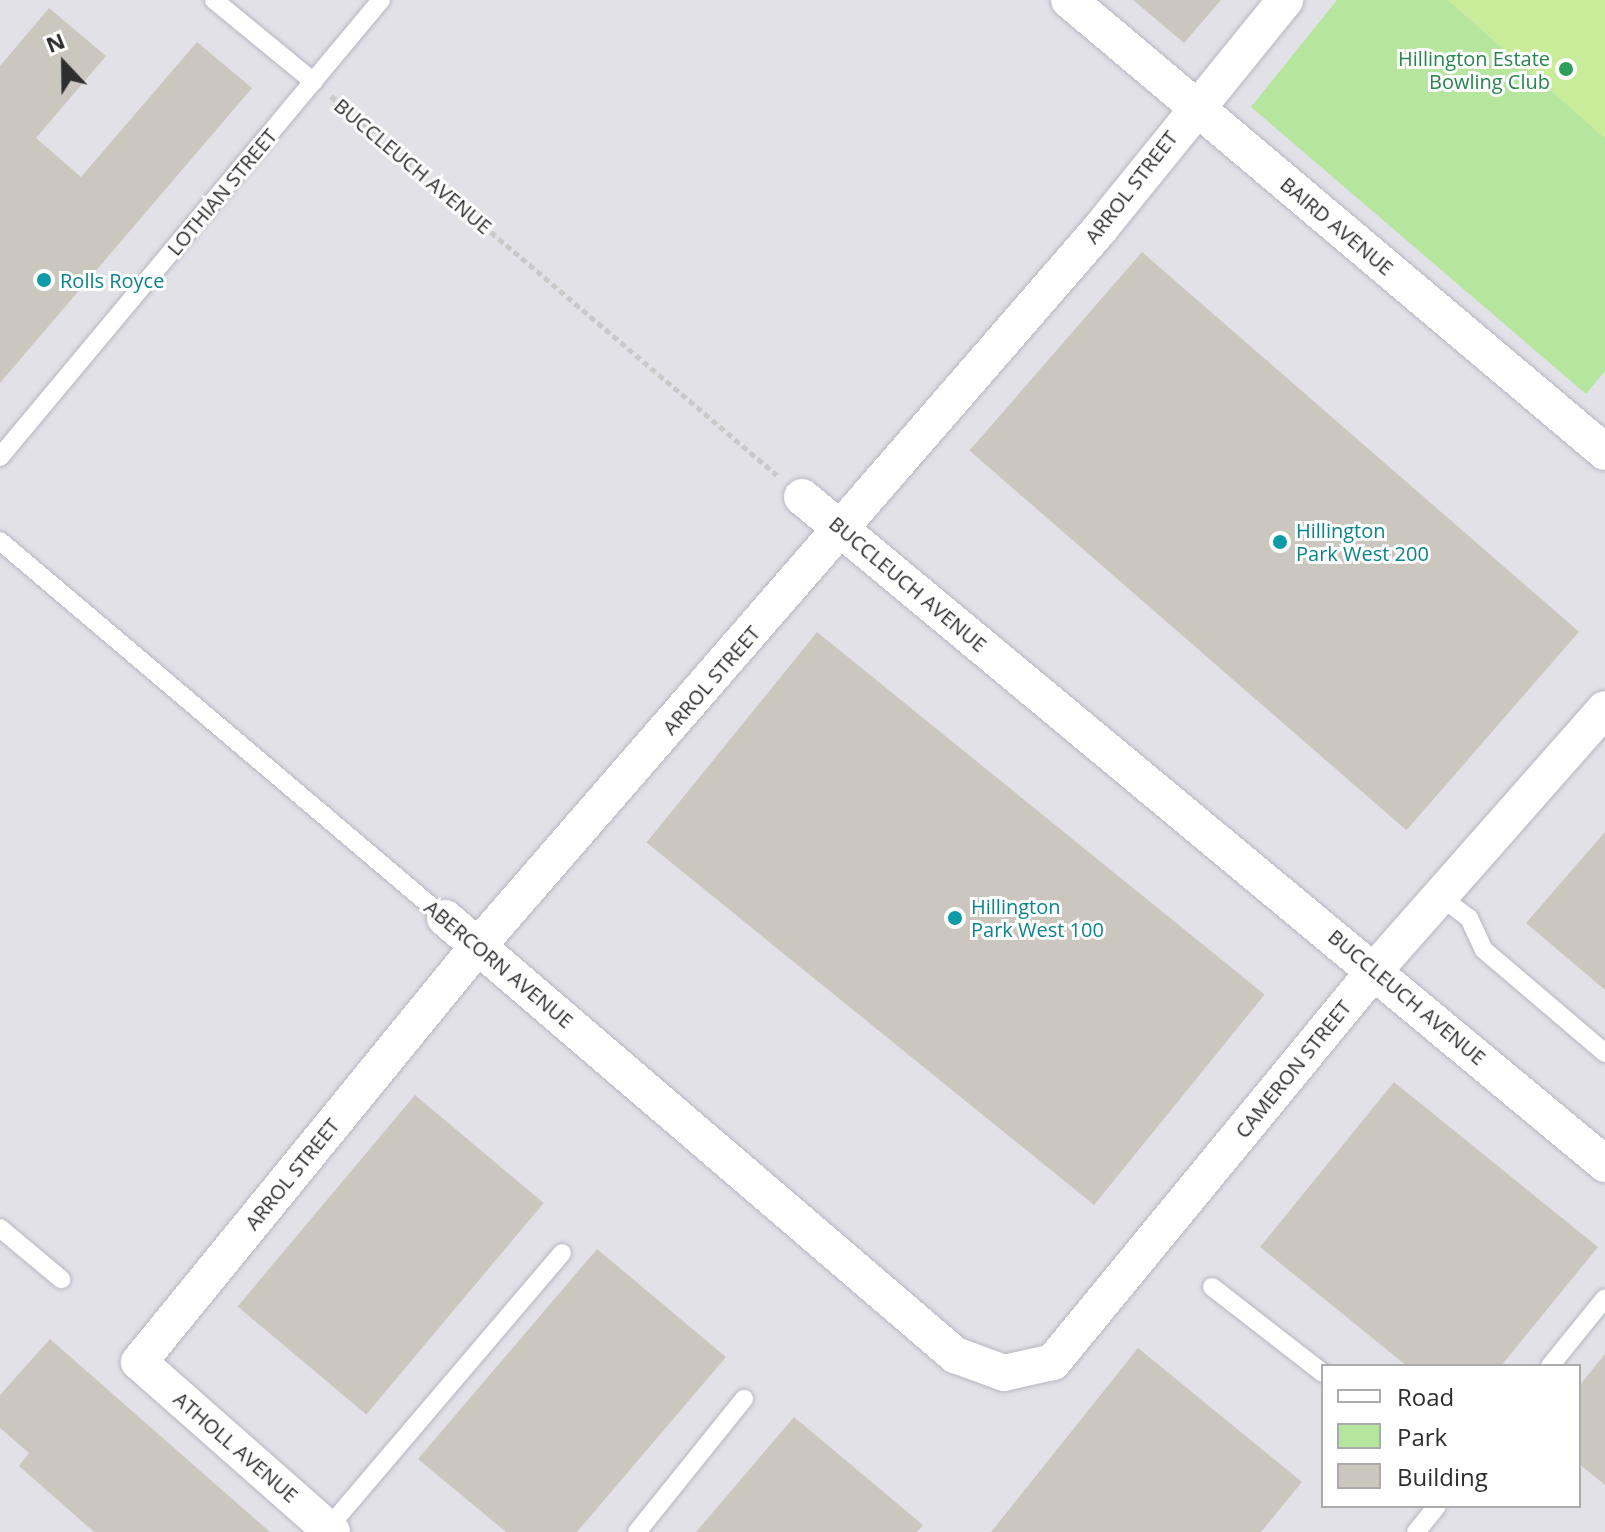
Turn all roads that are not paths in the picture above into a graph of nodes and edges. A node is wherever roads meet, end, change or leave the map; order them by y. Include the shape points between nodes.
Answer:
1 (214, 0) edge
2 (381, 0) edge
3 (1069, 0) edge
4 (1285, 0) edge
5 (314, 82) junction
6 (1195, 106) junction
7 (1605, 452) edge
8 (0, 457) edge
9 (802, 497) road end
10 (842, 530) junction
11 (0, 541) edge
12 (1605, 709) edge
13 (1441, 897) junction
14 (445, 918) joint
15 (478, 946) junction
16 (1374, 971) junction
17 (1605, 1053) edge
18 (1605, 1164) edge
19 (0, 1228) edge
20 (562, 1253) dead end
21 (61, 1279) dead end
22 (1212, 1287) dead end
23 (1605, 1298) edge
24 (139, 1362) joint
25 (1552, 1364) edge
26 (1321, 1371) edge
27 (1004, 1373) joint
28 (744, 1399) dead end
29 (1435, 1508) edge
30 (330, 1530) edge
31 (637, 1532) edge
32 (1416, 1532) edge

1 - 5 lane
2 - 5 lane, LOTHIAN STREET
3 - 6 street, BAIRD AVENUE
4 - 6 street, ARROL STREET
5 - 8 lane, LOTHIAN STREET
6 - 7 street, BAIRD AVENUE
6 - 10 street, ARROL STREET via 1099,230
9 - 10 street, BUCCLEUCH AVENUE
10 - 15 street, ARROL STREET
10 - 16 street, BUCCLEUCH AVENUE
11 - 14 lane, ABERCORN AVENUE
12 - 13 street, CAMERON STREET
13 - 16 street, CAMERON STREET
13 - 17 lane via 1469,918 1484,950
14 - 15 street, ABERCORN AVENUE
15 - 24 street, ARROL STREET
15 - 27 street, ABERCORN AVENUE via 955,1355
16 - 18 street, BUCCLEUCH AVENUE
16 - 27 street, CAMERON STREET via 1053,1362
19 - 21 lane
20 - 30 lane
22 - 26 lane
23 - 25 lane
24 - 30 street, ATHOLL AVENUE
28 - 31 lane
29 - 32 lane

